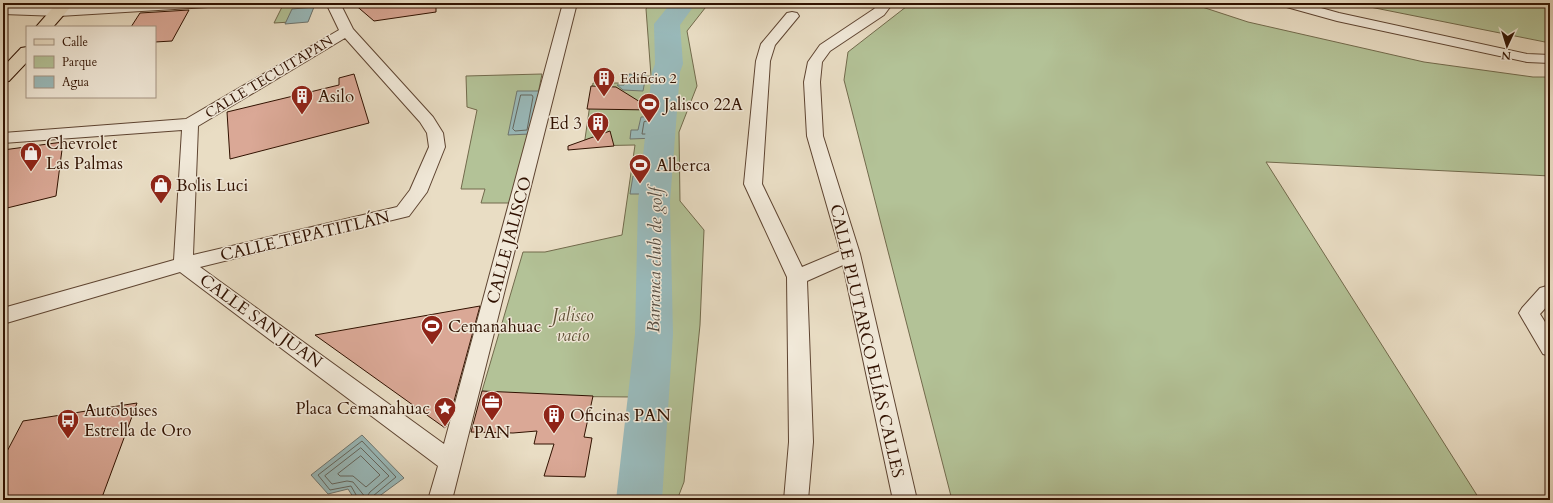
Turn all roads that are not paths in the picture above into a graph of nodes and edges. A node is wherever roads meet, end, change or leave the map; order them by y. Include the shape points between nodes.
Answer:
1 (208, 3) edge
2 (333, 3) edge
3 (570, 3) edge
4 (886, 3) edge
5 (1288, 3) edge
6 (62, 7) edge
7 (3, 10) edge
8 (792, 16) dead end
9 (45, 26) edge
10 (347, 31) junction
11 (26, 42) edge
12 (26, 42) edge
13 (26, 53) edge
14 (3, 54) edge
15 (1550, 59) edge
16 (3, 64) edge
17 (3, 77) edge
18 (190, 124) junction
19 (3, 138) edge
20 (850, 254) junction
21 (183, 264) junction
22 (797, 277) junction
23 (1550, 292) edge
24 (3, 316) edge
25 (1550, 348) edge
26 (451, 462) junction
27 (440, 500) edge
28 (796, 500) edge
29 (905, 500) edge

1 - 6 street
2 - 10 street
3 - 26 street, CALLE JALISCO
4 - 20 street, CALLE PLUTARCO ELÍAS CALLES via 879,12 826,48 815,62 812,82 815,136
5 - 15 street via 1344,19 1527,58
6 - 7 street
6 - 9 main road
8 - 22 street via 768,44 763,61 753,184
10 - 18 street, CALLE TECUITAPAN
10 - 21 street, CALLE TEPATITLÁN via 427,120 435,133 437,147 418,192 403,212
11 - 14 main road
12 - 16 main road
13 - 17 main road
18 - 19 street
18 - 21 street, CALLE SAN JUAN
20 - 22 street
20 - 29 street, CALLE PLUTARCO ELÍAS CALLES
21 - 24 street, CALLE TEPATITLÁN
21 - 26 street, CALLE SAN JUAN
22 - 28 street via 801,442
23 - 25 street via 1529,313
26 - 27 street, CALLE JALISCO

